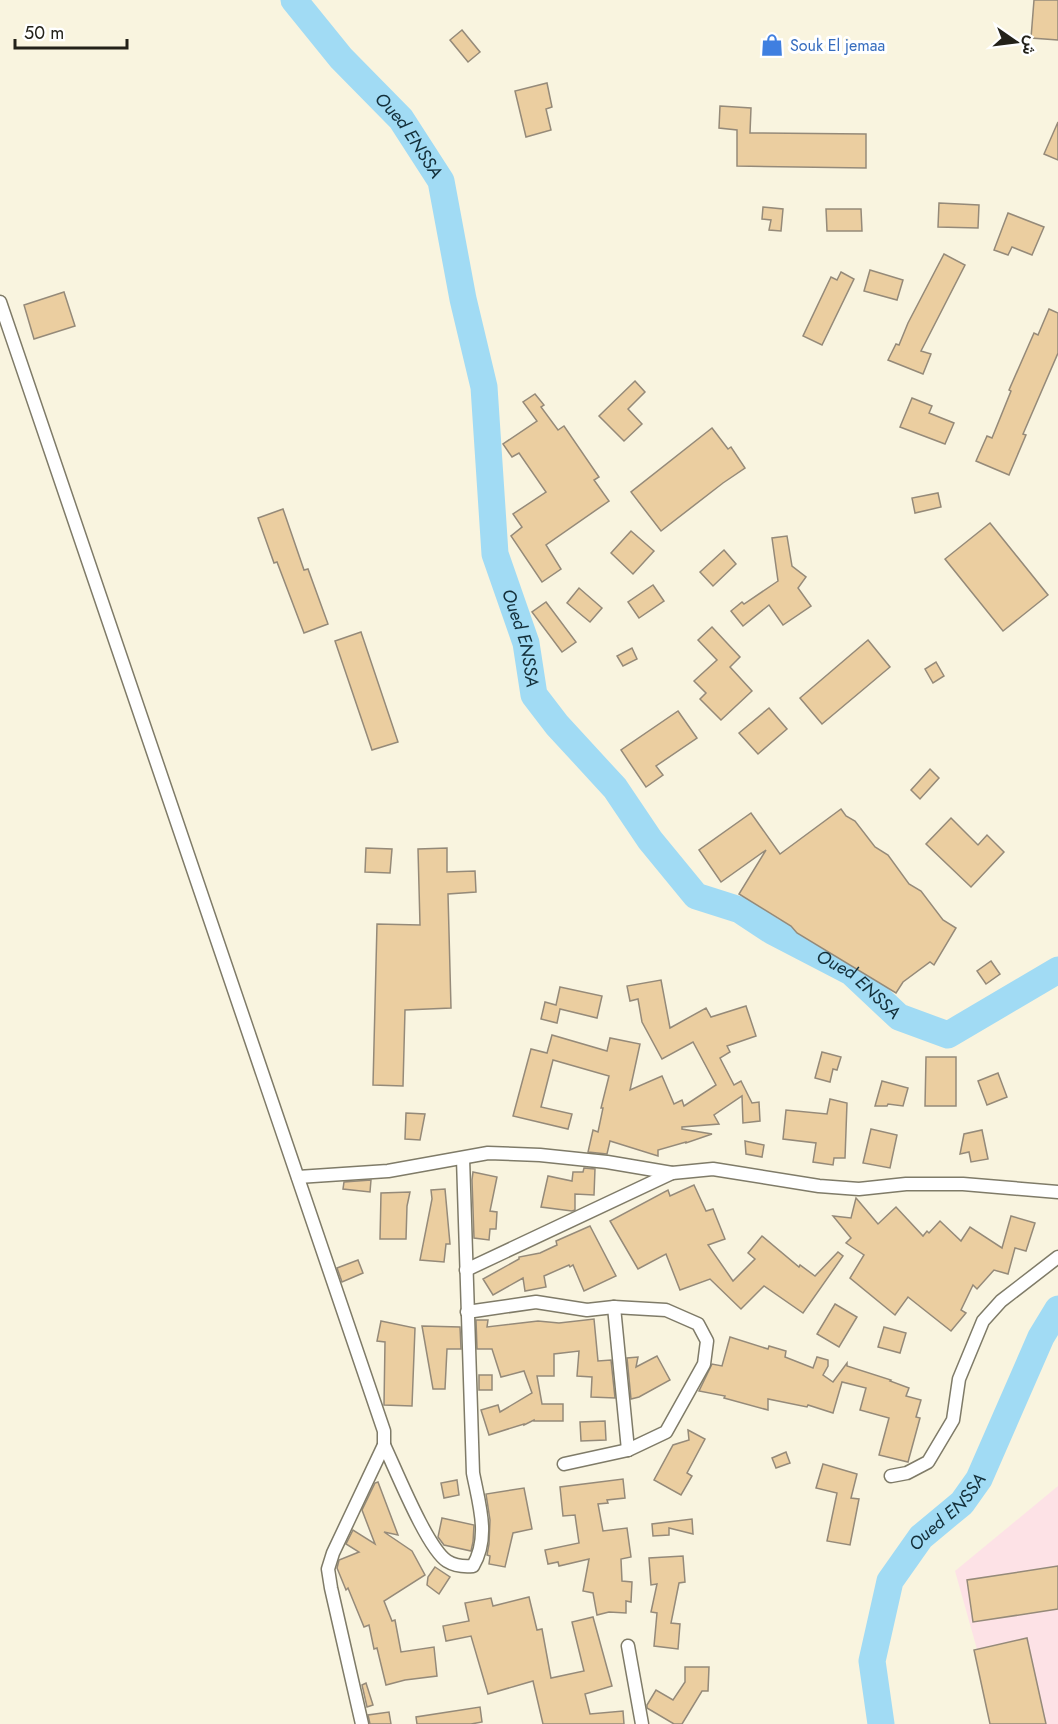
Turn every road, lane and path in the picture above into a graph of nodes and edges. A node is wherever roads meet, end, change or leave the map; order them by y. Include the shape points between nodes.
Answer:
1 (0, 302) edge
2 (463, 1158) junction
3 (672, 1173) junction
4 (298, 1177) junction
5 (1058, 1192) edge
6 (1058, 1257) edge
7 (466, 1270) junction
8 (614, 1307) junction
9 (467, 1312) junction
10 (384, 1445) junction
11 (628, 1450) junction
12 (564, 1464) dead end
13 (891, 1476) dead end
14 (628, 1646) dead end
15 (362, 1724) edge
16 (642, 1724) edge

1 - 4 street
2 - 3 street via 488,1154 540,1155
2 - 4 street via 388,1171
2 - 7 street
3 - 5 street via 713,1169 859,1189 963,1184
3 - 7 street
4 - 10 street via 380,1416
6 - 13 street via 1001,1301 983,1321 959,1379 953,1420 928,1462 908,1473
7 - 9 street
8 - 9 street via 586,1310 536,1302
8 - 11 street
8 - 11 street via 666,1310 698,1324 707,1341 704,1364 666,1432
9 - 10 street via 473,1473 483,1538 473,1566 461,1567 445,1560 430,1542
10 - 15 street via 328,1569
11 - 12 street
14 - 16 street

